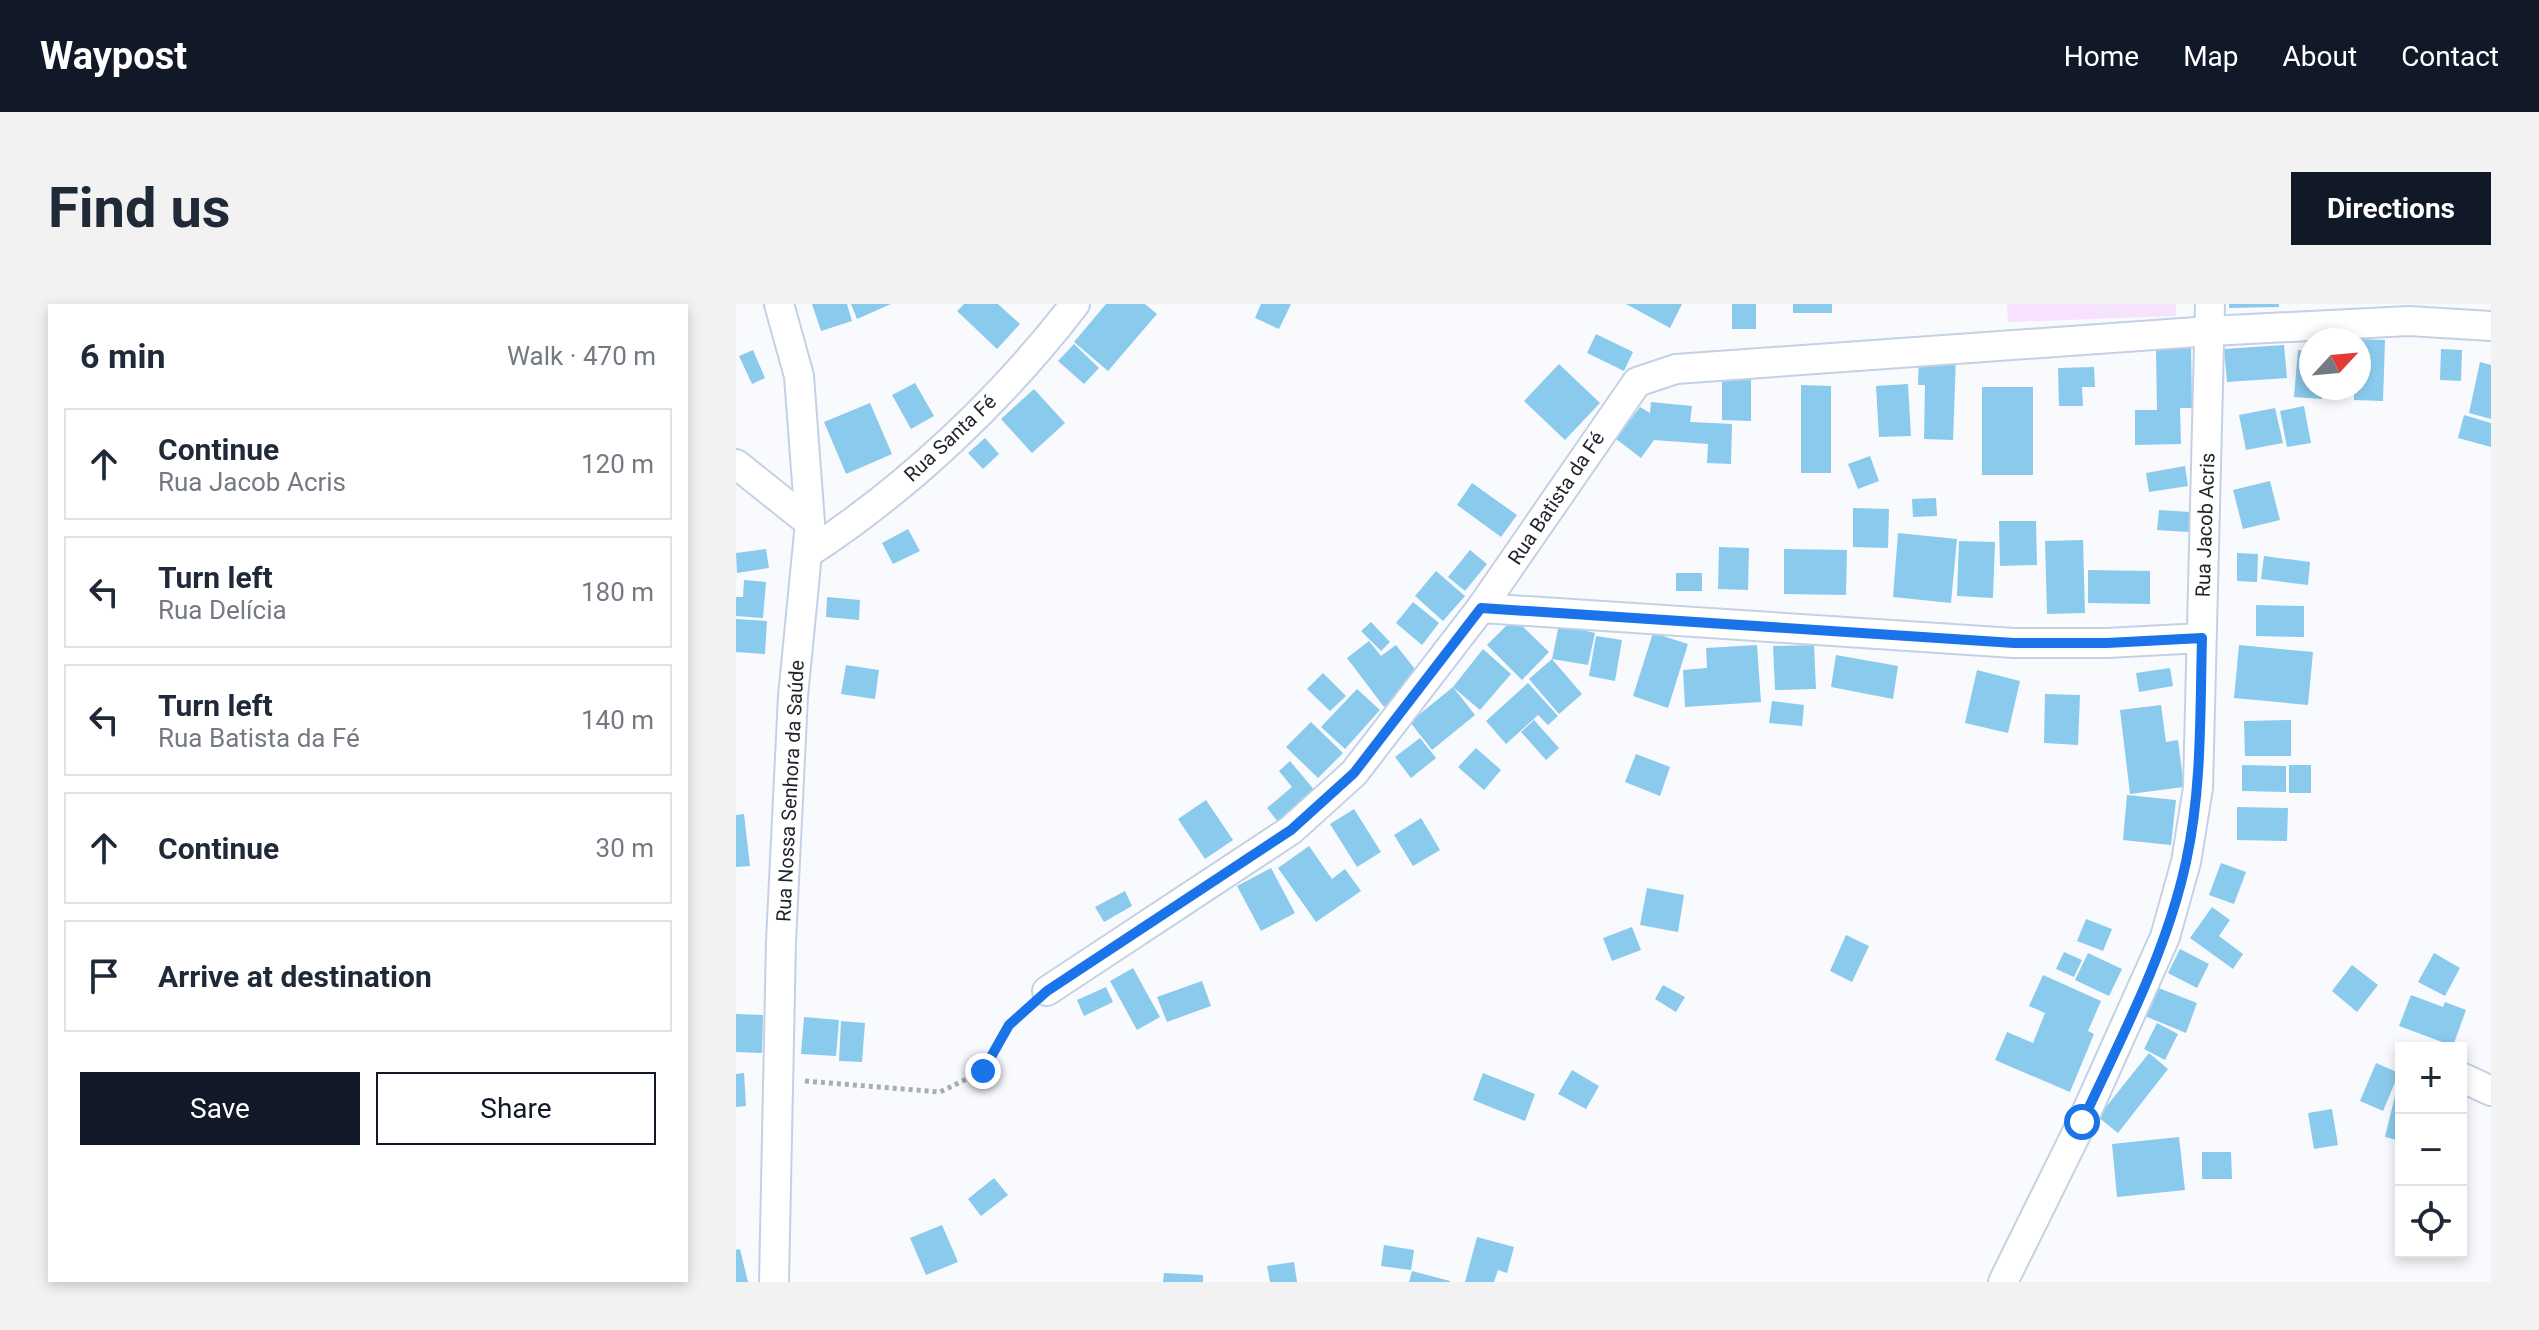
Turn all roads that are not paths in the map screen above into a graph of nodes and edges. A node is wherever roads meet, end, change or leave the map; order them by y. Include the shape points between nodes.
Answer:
1 (779, 304) edge
2 (1075, 304) edge
3 (2210, 317) edge
4 (2491, 326) edge
5 (736, 464) edge
6 (810, 523) junction
7 (808, 553) junction
8 (1481, 608) junction
9 (2202, 638) junction
10 (1047, 991) road end
11 (2467, 1080) edge
12 (2491, 1091) edge
13 (774, 1282) edge
14 (2003, 1282) edge

1 - 6 street, Rua Nossa Senhora da Saúde via 799,376
2 - 7 street, Rua Santa Fé via 1010,383 919,470 859,520
3 - 4 street, Rua Batista da Fé
3 - 8 street, Rua Batista da Fé via 1653,375 1637,382
3 - 9 street, Rua Jacob Acris
5 - 6 street
6 - 7 street, Rua Nossa Senhora da Saúde
7 - 13 street, Rua Nossa Senhora da Saúde via 793,696 781,942
8 - 9 street via 2014,643
8 - 10 street, Rua Batista da Fé via 1354,773 1291,830
9 - 14 street, Rua Jacob Acris via 2198,788 2186,862 2165,937
11 - 12 street

